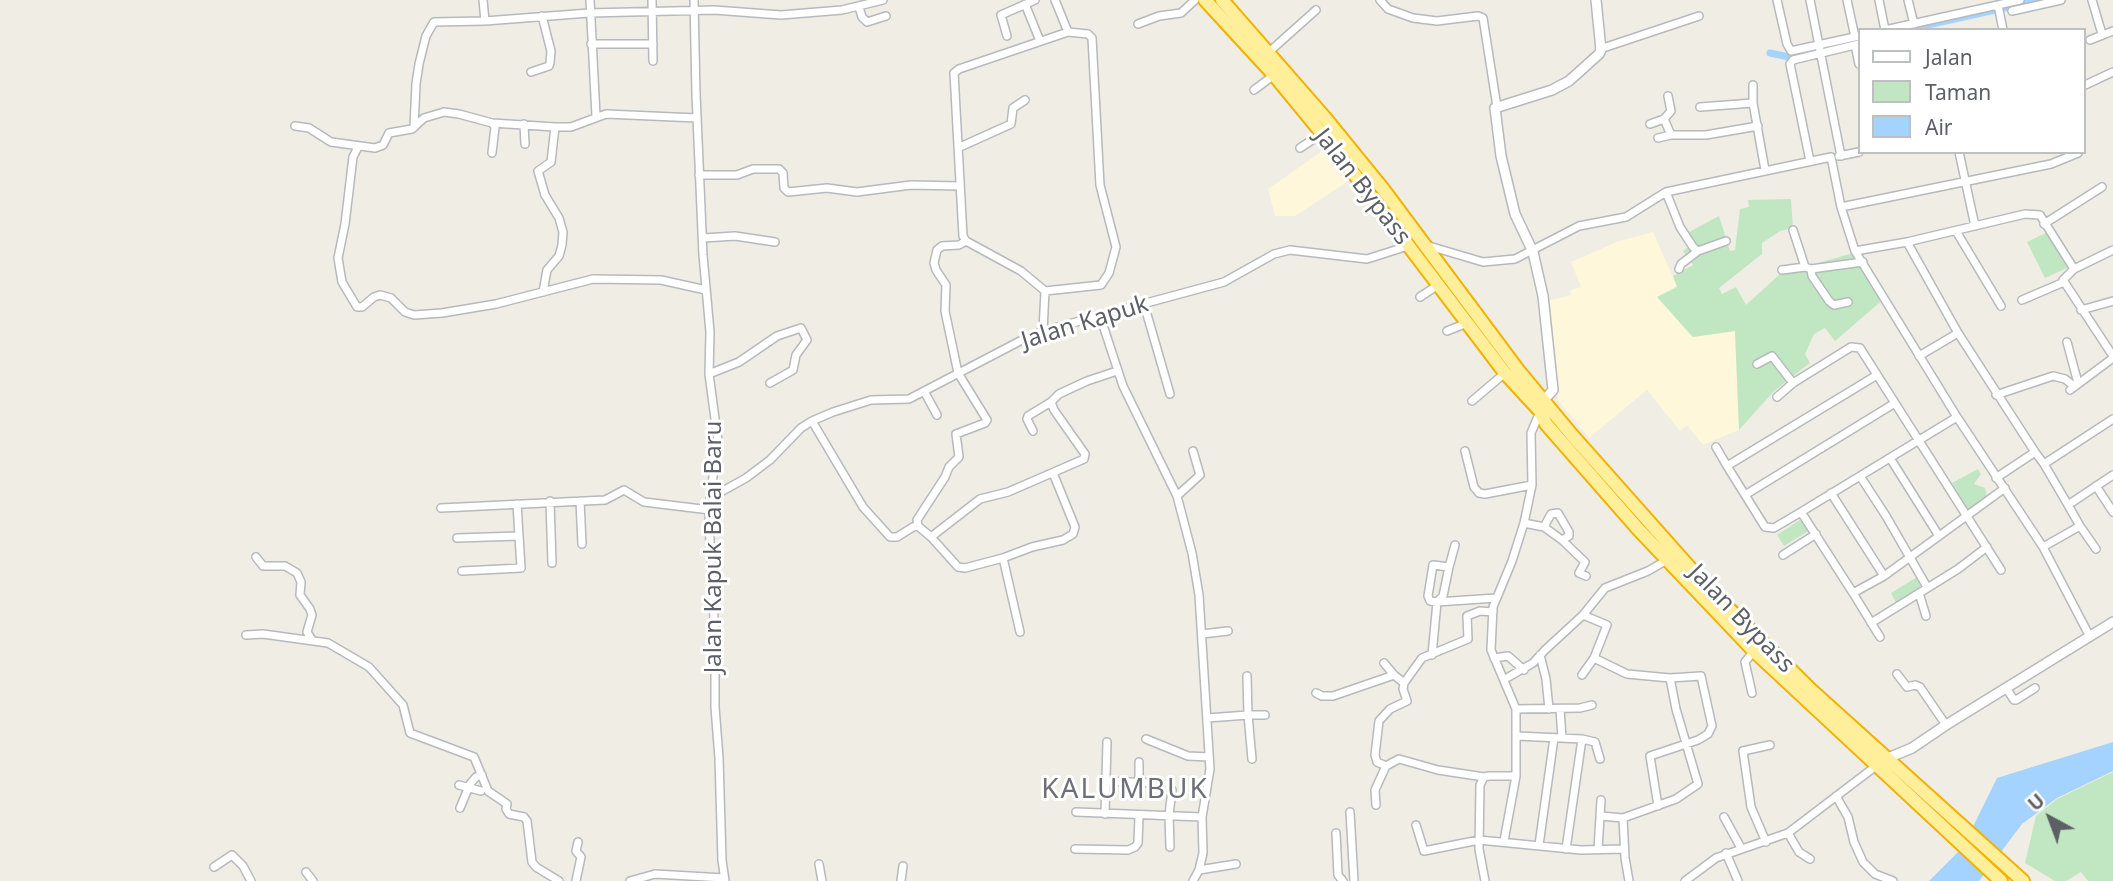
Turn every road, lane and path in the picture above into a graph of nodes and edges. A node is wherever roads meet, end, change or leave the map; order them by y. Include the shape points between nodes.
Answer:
1 (483, 0) edge
2 (590, 0) edge
3 (652, 0) edge
4 (694, 0) edge
5 (883, 0) edge
6 (1035, 0) edge
7 (1055, 0) edge
8 (1195, 0) edge
9 (1205, 0) edge
10 (1222, 0) edge
11 (1380, 0) edge
12 (1596, 0) edge
13 (1777, 0) edge
14 (1810, 0) edge
15 (1847, 0) edge
16 (1879, 0) edge
17 (1908, 0) edge
18 (2020, 0) edge
19 (2061, 0) edge
20 (2092, 0) edge
21 (1025, 4) junction
22 (1980, 4) edge
23 (859, 7) junction
24 (1998, 9) junction
25 (1316, 10) dead end
26 (2012, 10) dead end
27 (694, 11) junction
28 (653, 12) junction
29 (590, 13) junction
30 (542, 16) junction
31 (886, 16) dead end
32 (1699, 16) dead end
33 (485, 21) junction
34 (1138, 24) dead end
35 (1914, 24) junction
36 (1885, 28) edge
37 (1895, 28) edge
38 (2003, 28) edge
39 (2113, 31) edge
40 (1068, 32) junction
41 (2102, 34) junction
42 (1007, 36) dead end
43 (2090, 40) dead end
44 (1040, 41) junction
45 (1857, 41) edge
46 (591, 44) junction
47 (653, 44) junction
48 (1600, 49) junction
49 (1821, 49) junction
50 (1269, 52) junction
51 (653, 61) dead end
52 (531, 72) dead end
53 (2113, 72) edge
54 (1274, 75) junction
55 (1753, 85) dead end
56 (2085, 85) edge
57 (1255, 90) dead end
58 (1668, 96) dead end
59 (1025, 100) dead end
60 (1754, 103) junction
61 (1497, 107) junction
62 (1700, 107) dead end
63 (596, 116) junction
64 (697, 118) junction
65 (1664, 119) junction
66 (492, 122) junction
67 (524, 124) junction
68 (1650, 124) dead end
69 (295, 126) dead end
70 (1758, 126) junction
71 (414, 127) junction
72 (555, 127) junction
73 (1727, 132) junction
74 (1321, 134) junction
75 (1671, 135) junction
76 (1658, 138) dead end
77 (1729, 141) dead end
78 (524, 144) dead end
79 (358, 147) junction
80 (960, 147) junction
81 (1300, 148) dead end
82 (1857, 152) edge
83 (492, 153) dead end
84 (1959, 154) edge
85 (2076, 154) edge
86 (1841, 156) junction
87 (1831, 157) junction
88 (1810, 161) junction
89 (1765, 170) junction
90 (699, 175) junction
91 (1965, 182) junction
92 (960, 186) junction
93 (2102, 187) dead end
94 (1666, 192) junction
95 (1841, 207) junction
96 (2045, 224) junction
97 (1975, 226) junction
98 (1793, 230) dead end
99 (1956, 231) junction
100 (703, 238) junction
101 (966, 241) junction
102 (775, 242) dead end
103 (1726, 242) dead end
104 (1907, 242) junction
105 (1424, 244) junction
106 (1408, 246) junction
107 (2113, 250) edge
108 (1698, 251) junction
109 (1855, 251) junction
110 (1533, 252) junction
111 (1863, 262) junction
112 (1808, 268) junction
113 (1679, 269) dead end
114 (2074, 269) junction
115 (1782, 270) dead end
116 (2064, 282) junction
117 (1438, 285) junction
118 (706, 290) junction
119 (1045, 291) junction
120 (543, 292) junction
121 (1420, 297) dead end
122 (2022, 300) dead end
123 (1848, 302) dead end
124 (2113, 302) edge
125 (1144, 304) junction
126 (2000, 306) dead end
127 (2081, 310) junction
128 (1100, 316) junction
129 (1467, 323) junction
130 (1043, 331) junction
131 (1447, 331) dead end
132 (1958, 333) junction
133 (2067, 342) dead end
134 (1919, 356) junction
135 (2113, 357) edge
136 (1757, 364) dead end
137 (1117, 371) junction
138 (958, 373) junction
139 (1506, 373) junction
140 (709, 374) junction
141 (1877, 375) junction
142 (771, 383) dead end
143 (1793, 383) junction
144 (2074, 386) junction
145 (924, 391) junction
146 (1170, 394) dead end
147 (1996, 395) junction
148 (1777, 397) dead end
149 (1472, 401) dead end
150 (1051, 402) junction
151 (1895, 403) junction
152 (1542, 406) junction
153 (937, 415) dead end
154 (1957, 417) junction
155 (2113, 419) edge
156 (813, 421) junction
157 (1033, 431) dead end
158 (1919, 440) junction
159 (1716, 447) dead end
160 (1193, 451) dead end
161 (1465, 451) dead end
162 (2035, 452) junction
163 (1890, 458) junction
164 (2044, 464) junction
165 (1727, 466) junction
166 (1053, 473) junction
167 (2113, 475) edge
168 (1860, 476) junction
169 (1996, 478) junction
170 (1532, 485) junction
171 (2096, 486) junction
172 (2005, 488) junction
173 (1831, 494) junction
174 (1745, 495) junction
175 (1177, 496) junction
176 (709, 498) junction
177 (550, 501) junction
178 (580, 502) junction
179 (517, 504) junction
180 (2068, 505) junction
181 (441, 508) dead end
182 (710, 510) junction
183 (1801, 512) junction
184 (2113, 513) edge
185 (1968, 516) junction
186 (1524, 523) junction
187 (918, 526) junction
188 (2080, 526) junction
189 (1544, 527) junction
190 (1816, 534) junction
191 (519, 536) junction
192 (1939, 536) junction
193 (932, 537) junction
194 (457, 538) dead end
195 (1562, 540) junction
196 (582, 544) dead end
197 (1455, 545) dead end
198 (1987, 547) junction
199 (2043, 547) junction
200 (2096, 549) dead end
201 (1783, 555) dead end
202 (256, 557) dead end
203 (1910, 557) junction
204 (1003, 558) junction
205 (1667, 560) junction
206 (552, 563) dead end
207 (1449, 567) junction
208 (2001, 570) dead end
209 (463, 571) dead end
210 (1586, 576) dead end
211 (1884, 576) junction
212 (1927, 587) junction
213 (1853, 593) junction
214 (1919, 593) junction
215 (1709, 596) junction
216 (1496, 598) junction
217 (1478, 600) junction
218 (1437, 602) junction
219 (1480, 611) junction
220 (1493, 612) junction
221 (1583, 615) junction
222 (1926, 616) dead end
223 (2113, 622) edge
224 (1871, 623) junction
225 (1228, 631) dead end
226 (1020, 632) dead end
227 (1202, 634) junction
228 (246, 635) dead end
229 (2090, 635) junction
230 (1880, 637) dead end
231 (312, 640) junction
232 (1754, 651) junction
233 (1432, 654) junction
234 (1540, 655) junction
235 (1494, 658) junction
236 (1594, 658) junction
237 (1384, 663) dead end
238 (1524, 670) junction
239 (1897, 674) dead end
240 (1394, 675) junction
241 (1247, 676) dead end
242 (1582, 676) dead end
243 (1670, 678) junction
244 (1505, 679) junction
245 (1404, 683) junction
246 (2006, 688) junction
247 (2035, 688) dead end
248 (1316, 693) dead end
249 (1752, 693) dead end
250 (1591, 705) dead end
251 (1516, 709) junction
252 (1549, 709) junction
253 (1560, 709) junction
254 (1248, 715) junction
255 (1265, 715) dead end
256 (1207, 718) junction
257 (1946, 725) junction
258 (1517, 736) junction
259 (1558, 738) junction
260 (1146, 739) dead end
261 (1582, 739) junction
262 (1107, 742) dead end
263 (1687, 743) junction
264 (1770, 745) dead end
265 (1209, 757) junction
266 (1888, 758) junction
267 (1252, 759) dead end
268 (1600, 759) dead end
269 (1139, 762) dead end
270 (1386, 766) junction
271 (1876, 766) junction
272 (482, 775) junction
273 (1516, 776) junction
274 (1484, 777) junction
275 (1107, 781) junction
276 (1139, 782) junction
277 (1153, 783) dead end
278 (459, 785) dead end
279 (469, 787) junction
280 (1172, 790) dead end
281 (481, 791) dead end
282 (1836, 796) junction
283 (1601, 800) dead end
284 (1376, 805) dead end
285 (1658, 806) junction
286 (460, 808) dead end
287 (1076, 812) dead end
288 (1350, 812) dead end
289 (1105, 814) junction
290 (1169, 815) junction
291 (1139, 816) junction
292 (1601, 816) junction
293 (1202, 817) junction
294 (1724, 817) dead end
295 (1623, 818) junction
296 (1416, 825) dead end
297 (1336, 833) dead end
298 (1788, 833) junction
299 (1479, 840) junction
300 (1504, 841) junction
301 (578, 842) dead end
302 (1766, 842) junction
303 (1539, 845) junction
304 (1170, 847) dead end
305 (1741, 848) junction
306 (1075, 849) dead end
307 (1566, 849) junction
308 (1624, 849) junction
309 (1598, 850) junction
310 (1726, 853) junction
311 (1810, 859) dead end
312 (819, 864) dead end
313 (1236, 864) dead end
314 (904, 866) dead end
315 (214, 867) dead end
316 (1199, 870) junction
317 (306, 872) dead end
318 (725, 879) edge
319 (251, 881) edge
320 (313, 881) edge
321 (559, 881) edge
322 (576, 881) edge
323 (630, 881) edge
324 (822, 881) edge
325 (901, 881) edge
326 (1193, 881) edge
327 (1343, 881) edge
328 (1354, 881) edge
329 (1485, 881) edge
330 (1629, 881) edge
331 (1685, 881) edge
332 (1738, 881) edge
333 (1893, 881) edge
334 (2001, 881) edge
335 (2023, 881) edge

1 - 33 street
2 - 29 street
3 - 28 street
4 - 27 street, Jalan Kapuk Balai Baru
5 - 23 street
6 - 21 street
7 - 40 street
8 - 34 street via 1181,13
9 - 54 highway, Jalan Bypass
10 - 50 highway
11 - 61 street via 1388,9 1413,18 1483,18
12 - 48 street
13 - 49 street via 1788,49
14 - 49 street
15 - 45 street
16 - 36 street
17 - 35 street
18 - 24 street
19 - 26 street
20 - 41 street
21 - 42 street via 1001,15
21 - 44 street
22 - 24 street
22 - 35 street
23 - 27 street via 781,15
23 - 31 street via 867,22
24 - 38 street
25 - 50 street
27 - 28 street
27 - 64 street, Jalan Kapuk Balai Baru
28 - 29 street
28 - 47 street
29 - 30 street
29 - 46 street
30 - 33 street
30 - 52 street via 550,63
32 - 48 street
33 - 71 street via 431,24 416,84
35 - 37 street
39 - 41 street
40 - 44 street
40 - 119 street via 1092,38 1100,185 1115,247 1101,285
41 - 43 street
44 - 80 street via 954,73
45 - 49 street
46 - 47 street
46 - 63 street
47 - 51 street
48 - 61 street via 1569,81
49 - 86 street
49 - 88 street via 1790,64
50 - 105 highway
53 - 56 street
54 - 57 street
54 - 74 highway, Jalan Bypass
55 - 60 street
58 - 65 street via 1671,111
59 - 80 street via 1013,108 1011,124
60 - 62 street
60 - 70 street
61 - 110 street via 1496,129 1516,214
63 - 64 street
63 - 72 street via 571,127
64 - 90 street, Jalan Kapuk Balai Baru
65 - 68 street
65 - 75 street
66 - 67 street
66 - 71 street via 444,112
66 - 83 street
67 - 72 street
67 - 78 street
69 - 79 street via 309,128 331,142
70 - 73 street
70 - 89 street
71 - 79 street via 389,133 380,147
72 - 120 street via 551,162 538,171 563,232 559,256 547,270
73 - 75 street
73 - 77 street
74 - 81 street
74 - 106 highway, Jalan Bypass
75 - 76 street
79 - 120 street via 338,258 342,282 357,307 380,295 414,315 443,313
80 - 92 street
82 - 86 street
84 - 91 street
85 - 91 street via 2051,164
86 - 87 street
87 - 88 street
87 - 95 street
88 - 89 street
89 - 94 street
90 - 92 street via 779,169 788,192
90 - 100 street, Jalan Kapuk Balai Baru
91 - 95 street
91 - 97 street
92 - 101 street
93 - 96 street
94 - 108 street via 1686,237
94 - 110 street via 1626,217 1579,226
95 - 109 street
96 - 97 street via 2040,215 2033,214
96 - 114 street
97 - 99 street
98 - 112 street
99 - 104 street
99 - 126 street
100 - 102 street via 735,236
100 - 118 street, Jalan Kapuk Balai Baru
101 - 119 street via 1021,271
101 - 138 street via 942,246 934,255 936,271 946,285 945,311
103 - 108 street
104 - 109 street
104 - 132 street
105 - 110 street via 1483,262
105 - 152 highway
106 - 117 highway, Jalan Bypass
106 - 125 street, Jalan Kapuk via 1367,259 1290,250 1262,259 1224,282
107 - 114 street
108 - 113 street
109 - 111 street
110 - 152 street via 1543,296 1553,390
111 - 112 street
111 - 134 street
112 - 115 street
112 - 123 street via 1829,301 1834,305
114 - 116 street
116 - 122 street
116 - 127 street
117 - 121 street
117 - 129 highway, Jalan Bypass
118 - 120 street via 661,280 593,279
118 - 140 street, Jalan Kapuk Balai Baru
119 - 130 street
124 - 127 street
125 - 128 street, Jalan Kapuk
125 - 146 street
127 - 135 street
128 - 130 street, Jalan Kapuk
128 - 137 street
129 - 131 street
129 - 139 highway, Jalan Bypass
130 - 138 street, Jalan Kapuk
132 - 134 street
132 - 147 street
133 - 144 street
134 - 154 street
135 - 144 street
136 - 143 street via 1772,356
137 - 150 street via 1059,394
137 - 175 street
138 - 145 street, Jalan Kapuk
138 - 187 street via 986,422 956,434 958,457 917,520
139 - 149 street
139 - 152 highway, Jalan Bypass
140 - 142 street via 739,362 777,336 801,328 807,340 796,355 793,370
140 - 176 street, Jalan Kapuk Balai Baru via 718,441
141 - 143 street via 1860,348 1851,346
141 - 151 street
141 - 165 street
143 - 148 street
144 - 147 street via 2053,376
145 - 153 street
145 - 156 street, Jalan Kapuk via 909,399 871,400
147 - 162 street
150 - 157 street via 1028,416
150 - 166 street via 1085,454 1084,459
151 - 158 street
151 - 174 street
152 - 170 street via 1531,433
152 - 205 highway via 1553,433
152 - 215 highway, Jalan Bypass
154 - 158 street
154 - 169 street
155 - 164 street
156 - 176 street, Jalan Kapuk via 770,460
156 - 187 street via 863,507 890,537
158 - 163 street
158 - 185 street
159 - 165 street
160 - 175 street via 1200,475
161 - 170 street via 1479,492
162 - 164 street
162 - 169 street
163 - 168 street
163 - 192 street
164 - 180 street
165 - 174 street
166 - 193 street via 980,499
166 - 204 street via 1075,527 1073,534
167 - 171 street
168 - 173 street
168 - 203 street
169 - 172 street
170 - 186 street
171 - 180 street
171 - 184 street
172 - 185 street
172 - 199 street
173 - 183 street
173 - 211 street
174 - 183 street via 1769,529
175 - 227 street via 1194,563
176 - 182 street, Jalan Kapuk Balai Baru
177 - 178 street
177 - 179 street
177 - 206 street
178 - 182 street via 605,500 624,489 644,502
178 - 196 street
179 - 181 street
179 - 191 street
180 - 188 street
182 - 318 street, Jalan Kapuk Balai Baru
183 - 190 street
185 - 192 street
185 - 198 street
186 - 189 street
186 - 216 street
187 - 193 street
188 - 199 street
188 - 200 street
189 - 195 street
189 - 195 street via 1551,514 1558,513 1569,531
190 - 201 street
190 - 213 street
191 - 194 street
191 - 209 street via 521,568
192 - 203 street
193 - 204 street via 958,567
195 - 210 street via 1585,562 1580,573
197 - 207 street
198 - 208 street
198 - 212 street
199 - 229 street
202 - 231 street via 263,566 285,566 297,573 300,595 312,615 307,632
203 - 211 street
203 - 212 street
204 - 226 street
205 - 215 highway
205 - 221 street via 1605,588
207 - 218 street via 1443,596
207 - 218 street via 1432,566 1428,596
211 - 213 street
212 - 214 street
213 - 224 street
214 - 222 street
214 - 224 street
215 - 232 highway
215 - 266 highway, Jalan Bypass
216 - 217 street
216 - 220 street
217 - 218 street
217 - 219 street
218 - 233 street
219 - 220 street
219 - 233 street via 1467,616 1470,636 1466,641
220 - 235 street
221 - 234 street
221 - 236 street via 1607,625
223 - 229 street
224 - 230 street
225 - 227 street
227 - 256 street
228 - 231 street
229 - 246 street
231 - 272 street via 328,643 369,667 403,705 410,733 471,755
232 - 249 street via 1745,662
232 - 271 highway
233 - 245 street via 1422,658
234 - 238 street
234 - 252 street
235 - 238 street via 1508,656
235 - 244 street
236 - 242 street
236 - 243 street via 1627,674
237 - 240 street
238 - 244 street
239 - 257 street via 1907,687 1920,687
240 - 245 street
240 - 248 street via 1334,696
241 - 254 street
243 - 263 street
243 - 263 street via 1702,677 1712,726 1703,737
244 - 251 street
245 - 270 street via 1407,701 1379,721 1375,759
246 - 247 street via 2014,700
246 - 257 street
250 - 253 street
251 - 252 street
251 - 258 street
252 - 253 street
253 - 259 street
254 - 255 street
254 - 256 street
254 - 267 street
256 - 265 street
257 - 266 street via 1903,754
258 - 259 street
258 - 273 street
259 - 261 street
259 - 303 street
260 - 265 street via 1188,756
261 - 268 street via 1595,742
261 - 307 street
262 - 275 street
263 - 285 street via 1698,784
263 - 285 street via 1650,756
264 - 302 street via 1743,751 1751,807
265 - 293 street
266 - 335 highway, Jalan Bypass
269 - 276 street
270 - 274 street via 1399,759
270 - 284 street via 1376,790
271 - 282 street
271 - 334 highway
272 - 279 street
272 - 321 street via 488,791 507,804 507,812 527,821 532,862
273 - 274 street
273 - 300 street
274 - 299 street
275 - 276 street
275 - 289 street
276 - 277 street
278 - 279 street
279 - 281 street
279 - 286 street
280 - 290 street
282 - 298 street
282 - 333 street via 1864,862 1875,874
283 - 292 street
285 - 295 street
287 - 289 street
288 - 328 street
289 - 291 street
290 - 291 street
290 - 293 street
290 - 304 street
291 - 306 street via 1135,847
292 - 295 street
292 - 309 street
293 - 316 street
294 - 305 street
295 - 308 street
296 - 299 street via 1424,851
297 - 327 street via 1338,875
298 - 302 street
298 - 311 street via 1799,852
299 - 300 street
299 - 329 street
300 - 303 street
301 - 322 street via 576,851 581,857
302 - 305 street
303 - 307 street
305 - 310 street
307 - 309 street
308 - 309 street
308 - 330 street
310 - 331 street
310 - 332 street
312 - 324 street
313 - 316 street
314 - 325 street
315 - 319 street via 232,855
316 - 326 street
317 - 320 street
318 - 323 street via 655,874

